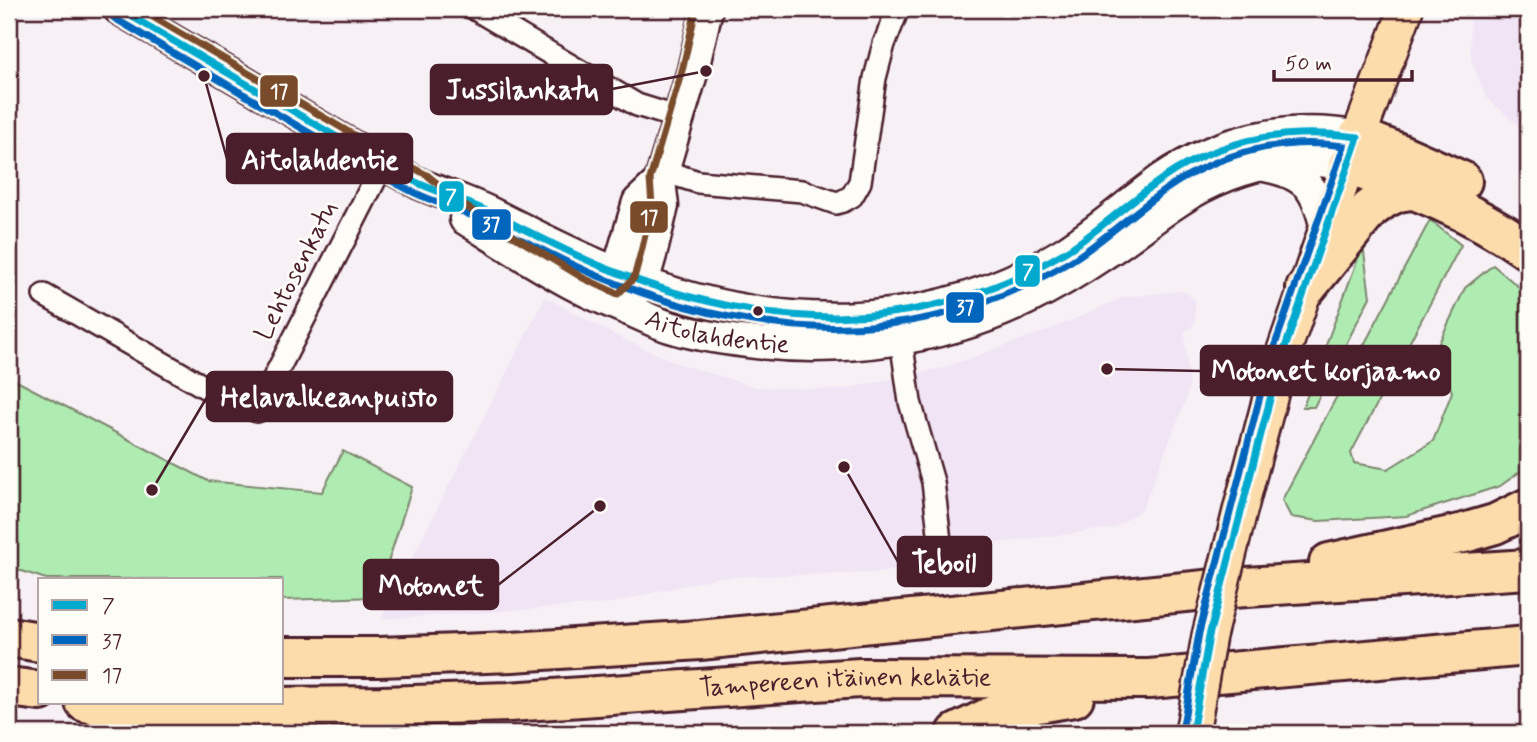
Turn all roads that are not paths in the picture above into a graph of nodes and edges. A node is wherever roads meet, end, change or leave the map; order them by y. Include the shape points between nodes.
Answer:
1 (119, 9) edge
2 (475, 9) edge
3 (707, 9) edge
4 (898, 9) edge
5 (1406, 9) edge
6 (679, 118) junction
7 (1353, 151) junction
8 (383, 164) junction
9 (1261, 166) junction
10 (661, 176) junction
11 (421, 184) junction
12 (1417, 189) junction
13 (1528, 218) edge
14 (1326, 229) junction
15 (1528, 250) edge
16 (630, 278) junction
17 (1306, 288) junction
18 (44, 295) dead end
19 (620, 307) junction
20 (899, 326) junction
21 (1528, 508) edge
22 (940, 541) dead end
23 (1528, 569) edge
24 (1215, 589) junction
25 (9, 638) edge
26 (38, 642) edge
27 (1528, 646) edge
28 (284, 657) edge
29 (1150, 679) junction
30 (94, 704) edge
31 (205, 704) edge
32 (224, 733) edge
33 (957, 733) edge
34 (1192, 733) edge

1 - 8 main road, Aitolahdentie
2 - 6 street via 637,105
3 - 6 main road
4 - 10 street via 875,78 860,182 852,196 836,203 802,191
5 - 7 main road
6 - 10 main road
7 - 9 main road, Aitolahdentie via 1324,161
7 - 12 highway
7 - 13 highway via 1401,154 1471,185
7 - 14 main road
7 - 20 main road, Aitolahdentie via 1334,132 1280,134 1237,142 1164,178 1063,253
8 - 11 main road, Aitolahdentie
8 - 18 street, Lehtosenkatu via 257,411 215,393
9 - 14 main road via 1307,183 1322,209
9 - 20 main road, Aitolahdentie via 1178,201 1106,253 1026,300 966,322
10 - 16 main road via 663,206
11 - 16 main road, Aitolahdentie
11 - 19 main road, Aitolahdentie via 489,234
12 - 15 highway via 1461,209
12 - 17 highway via 1391,195 1370,209
14 - 17 main road
16 - 19 main road
16 - 20 main road, Aitolahdentie via 725,306 804,318 862,318
17 - 34 main road, bridge via 1278,368 1241,507 1209,636
19 - 20 main road, Aitolahdentie via 670,327 771,345 841,346
20 - 22 street via 910,402 933,482
21 - 24 highway via 1464,533
23 - 24 highway, Tampereen itäinen kehätie
24 - 28 highway, Tampereen itäinen kehätie via 699,640 512,652
25 - 26 highway
27 - 29 highway, Tampereen itäinen kehätie
29 - 31 highway, Tampereen itäinen kehätie via 860,678 509,702
29 - 33 highway via 1026,705
30 - 32 highway

